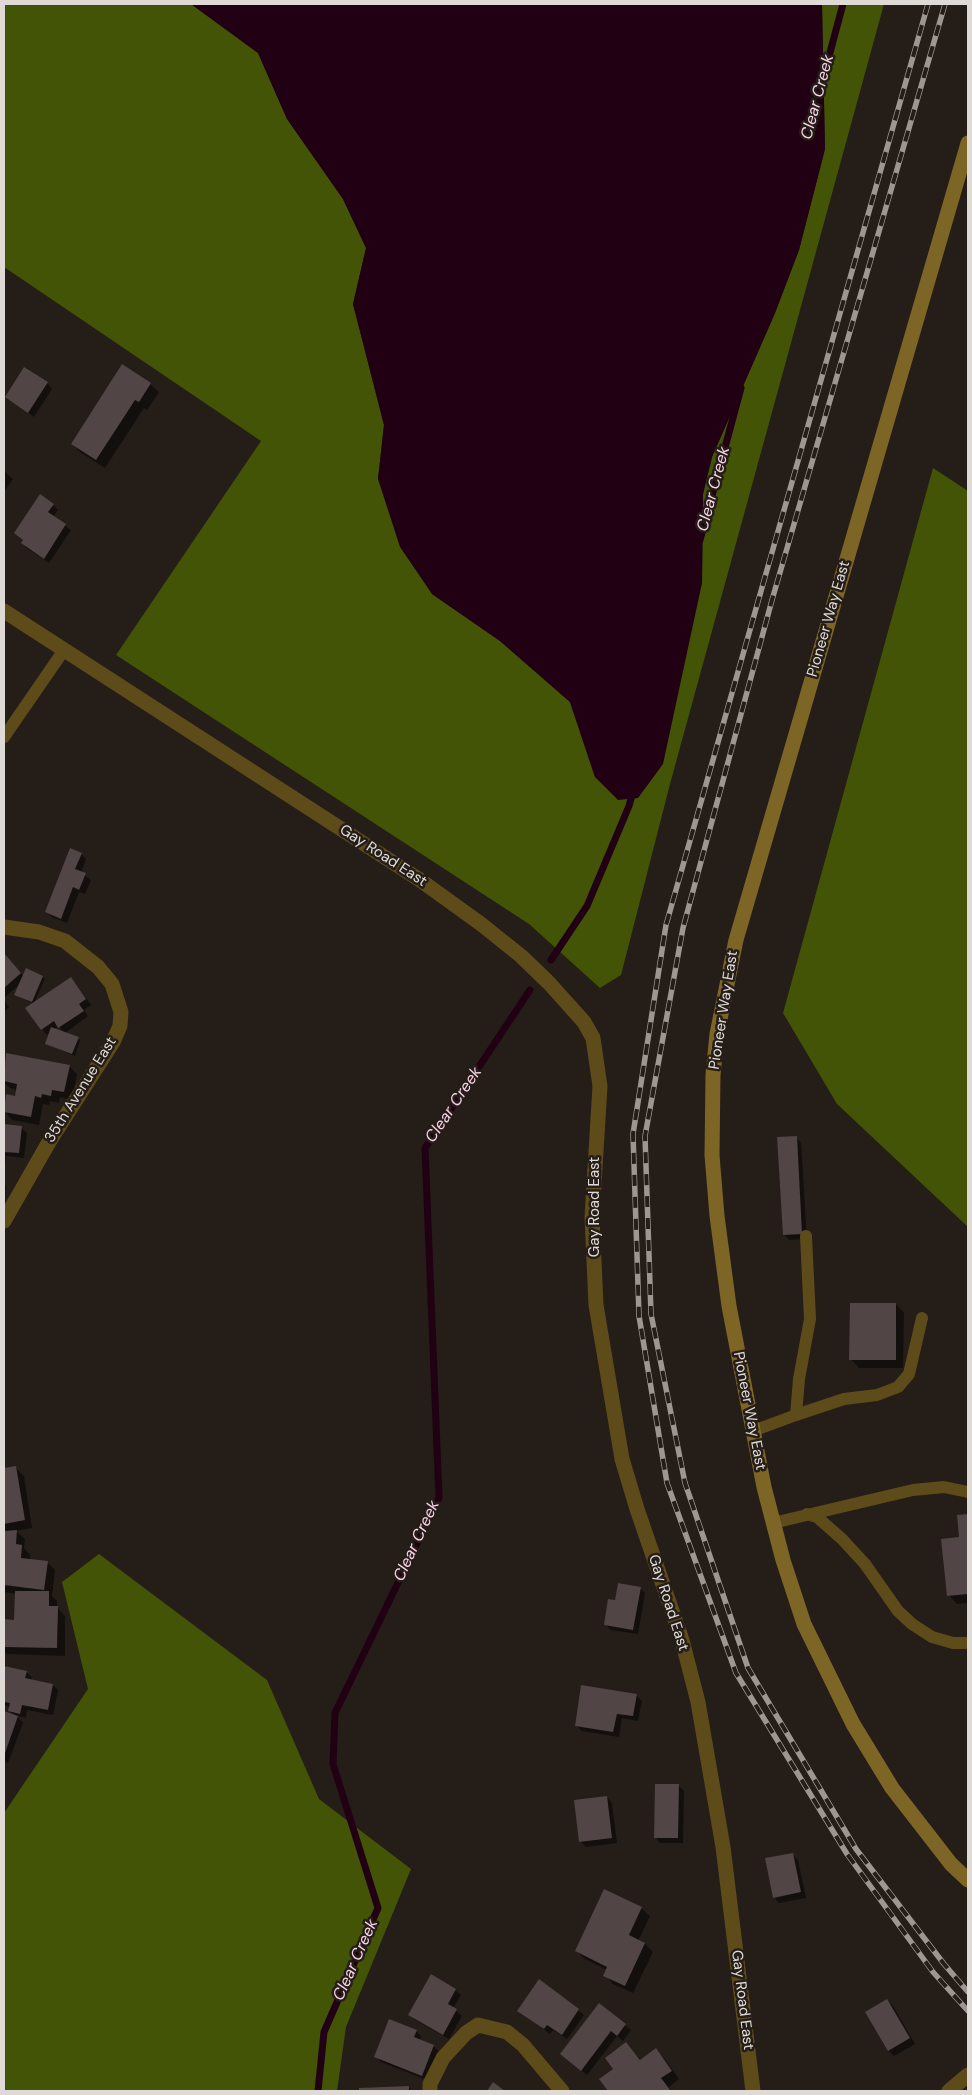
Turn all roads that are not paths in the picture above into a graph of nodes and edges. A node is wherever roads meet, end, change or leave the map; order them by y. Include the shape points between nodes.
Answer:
1 (968, 143) edge
2 (4, 611) edge
3 (64, 650) junction
4 (4, 737) edge
5 (4, 927) edge
6 (4, 1221) edge
7 (806, 1236) dead end
8 (922, 1318) dead end
9 (796, 1415) junction
10 (753, 1431) junction
11 (968, 1492) edge
12 (808, 1514) junction
13 (774, 1523) junction
14 (968, 1643) edge
15 (968, 1880) edge
16 (430, 2091) edge
17 (562, 2091) edge
18 (753, 2091) edge

1 - 10 main road, Pioneer Way East via 736,940 717,1034 712,1155 717,1216 729,1306
2 - 3 street, Gay Road East
3 - 4 lane
3 - 18 street, Gay Road East via 404,869 481,924 549,983 584,1022 593,1038 600,1086 592,1217 596,1305 622,1458 682,1640 698,1702 723,1847
5 - 6 street, 35th Avenue East via 39,932 65,941 98,967 112,984 121,1012 120,1026 113,1042 49,1142
7 - 9 lane via 810,1319
8 - 9 lane via 909,1374 898,1386 877,1395 844,1399
9 - 10 lane
10 - 13 main road, Pioneer Way East
11 - 12 lane via 944,1487 912,1490
12 - 13 lane
12 - 14 lane via 817,1517 842,1539 898,1611 912,1624 932,1637
13 - 15 main road, Pioneer Way East via 804,1624 853,1724 903,1803 951,1864
16 - 17 street via 435,2071 443,2058 478,2025 507,2032 523,2045

